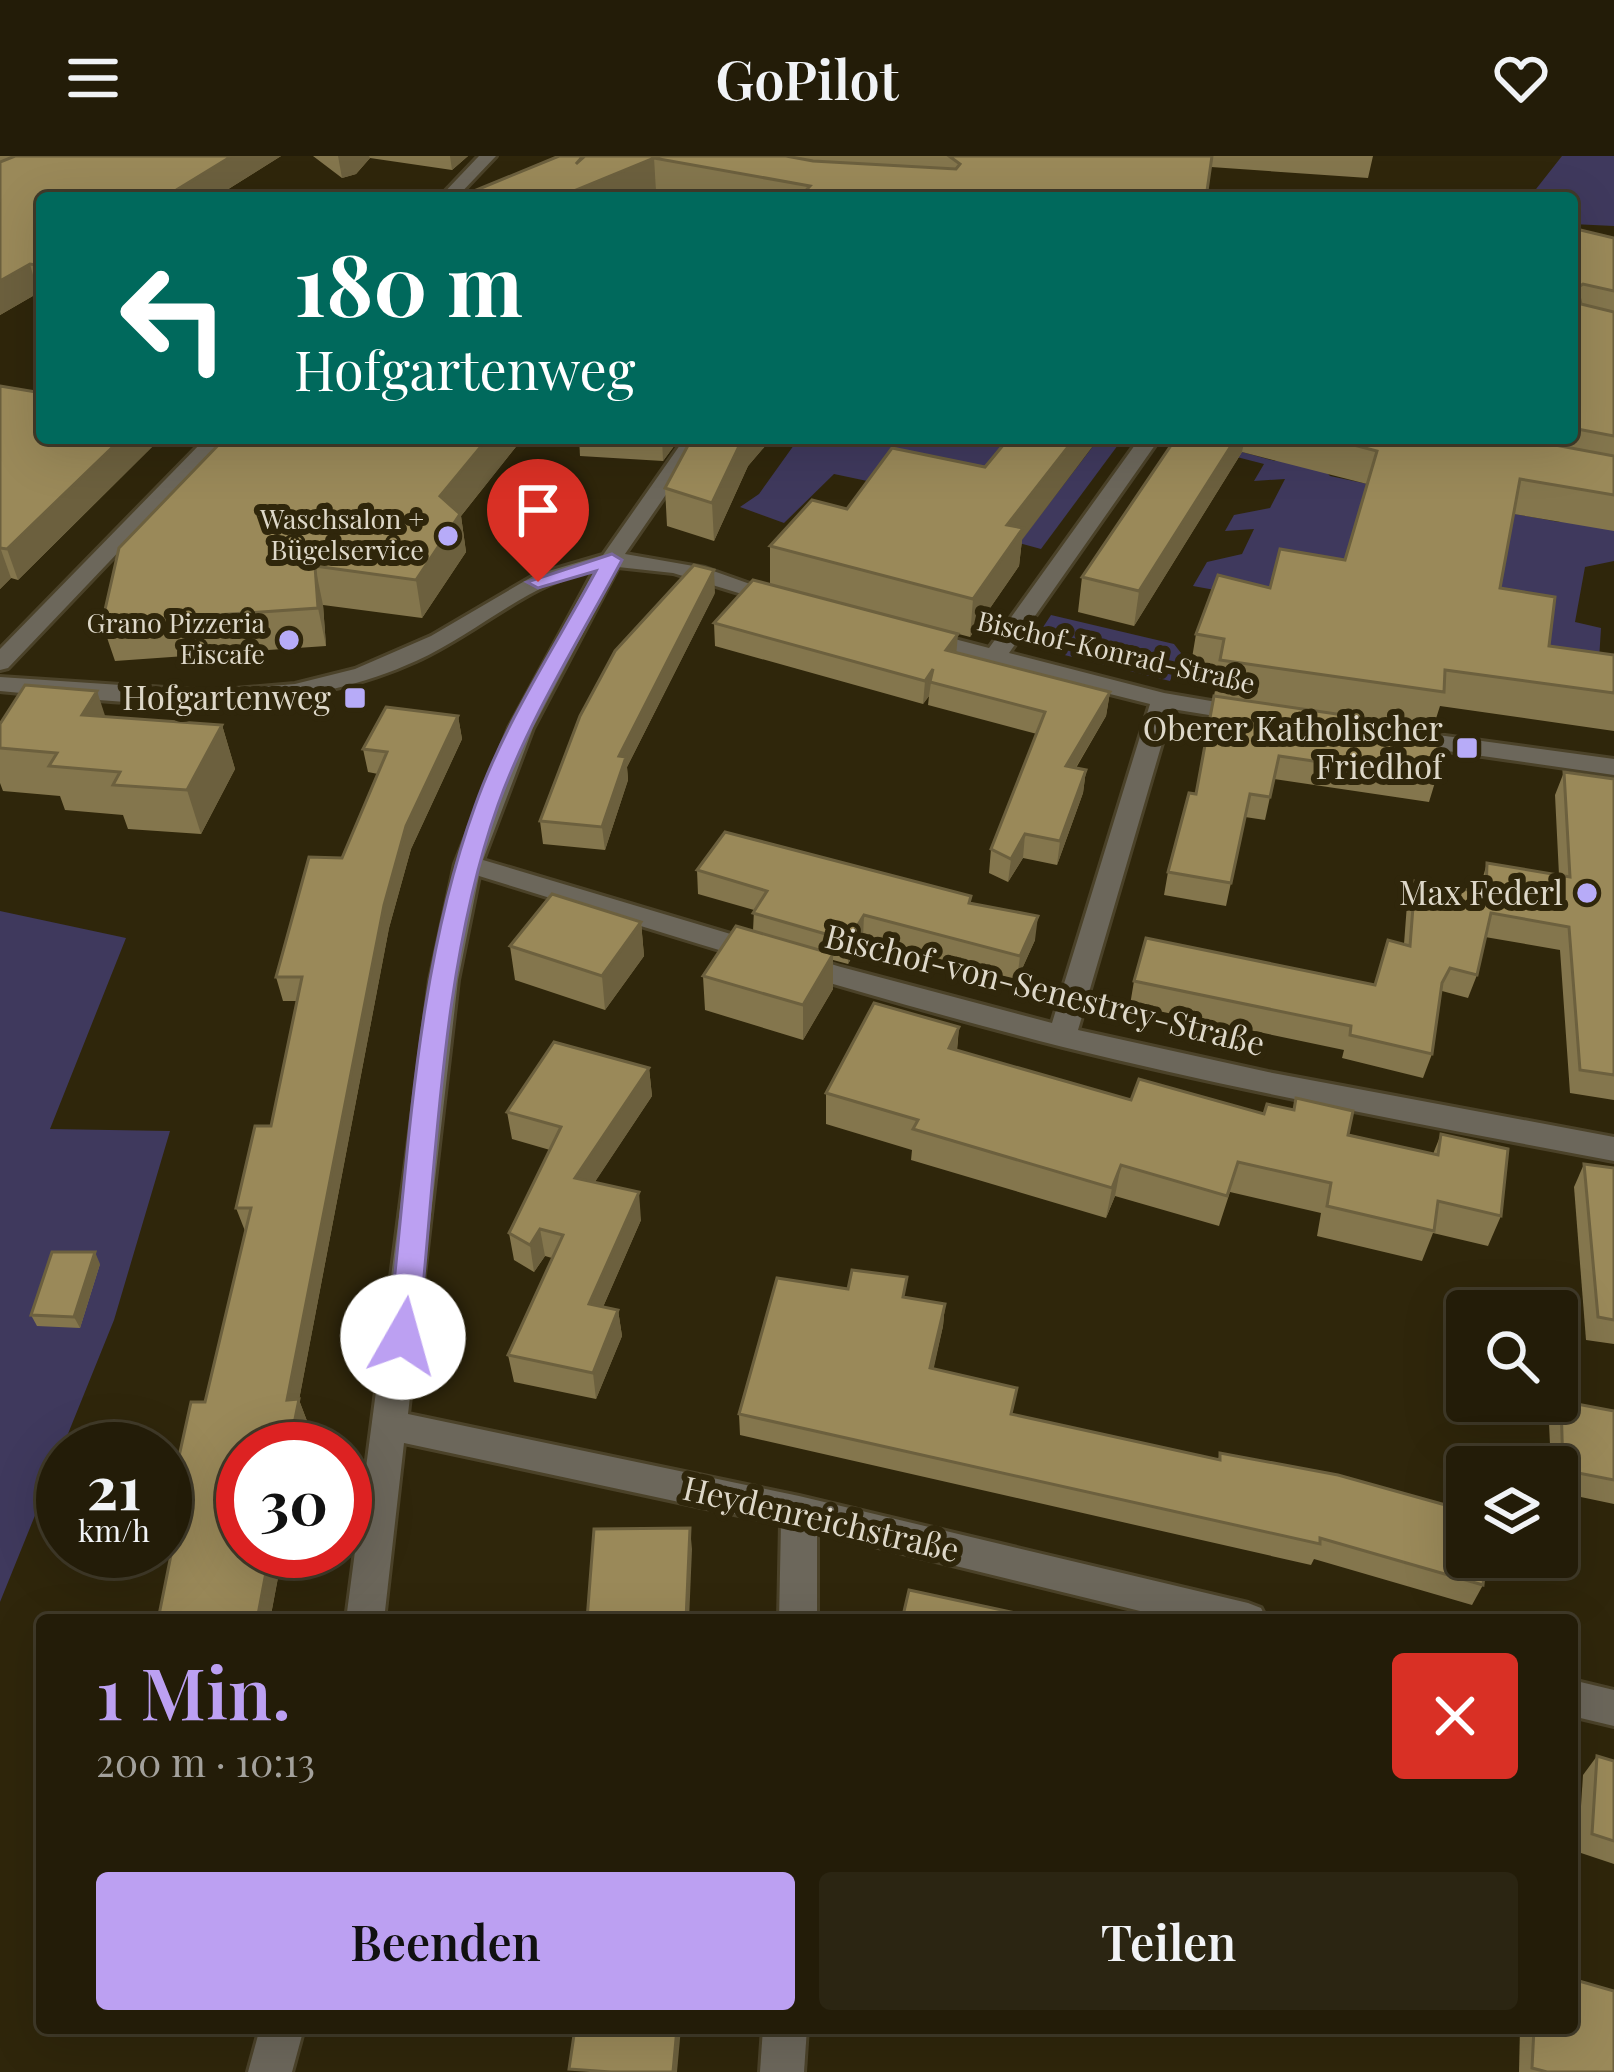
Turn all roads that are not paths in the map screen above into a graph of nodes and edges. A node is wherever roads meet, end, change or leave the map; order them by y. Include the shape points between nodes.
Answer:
1 (488, 156) edge
2 (454, 192) edge
3 (211, 444) edge
4 (690, 444) edge
5 (1146, 444) edge
6 (612, 560) junction
7 (812, 608) edge
8 (903, 633) edge
9 (994, 658) junction
10 (0, 663) edge
11 (0, 684) edge
12 (1163, 700) junction
13 (1286, 720) edge
14 (1377, 734) edge
15 (1614, 767) edge
16 (468, 864) junction
17 (1062, 1036) junction
18 (1614, 1149) edge
19 (393, 1426) junction
20 (799, 1512) junction
21 (366, 1614) edge
22 (798, 1614) edge
23 (1223, 1614) edge
24 (1578, 1699) edge
25 (1614, 1708) edge
26 (280, 2034) edge
27 (785, 2034) edge
28 (270, 2072) edge
29 (782, 2072) edge

1 - 2 street
3 - 10 street
4 - 6 street
5 - 9 street
6 - 7 street
6 - 11 street via 538,582 440,641 332,683 162,700
6 - 16 street via 521,728
8 - 9 street, Bischof-Konrad-Straße
9 - 12 street, Bischof-Konrad-Straße
12 - 13 street, Bischof-Konrad-Straße
12 - 17 street
14 - 15 street
16 - 17 street, Bischof-von-Senestrey-Straße
16 - 19 street via 444,980
17 - 18 street, Bischof-von-Senestrey-Straße
19 - 20 street, Heydenreichstraße
19 - 21 street
20 - 22 street
20 - 23 street, Heydenreichstraße
24 - 25 street
26 - 28 street
27 - 29 street

